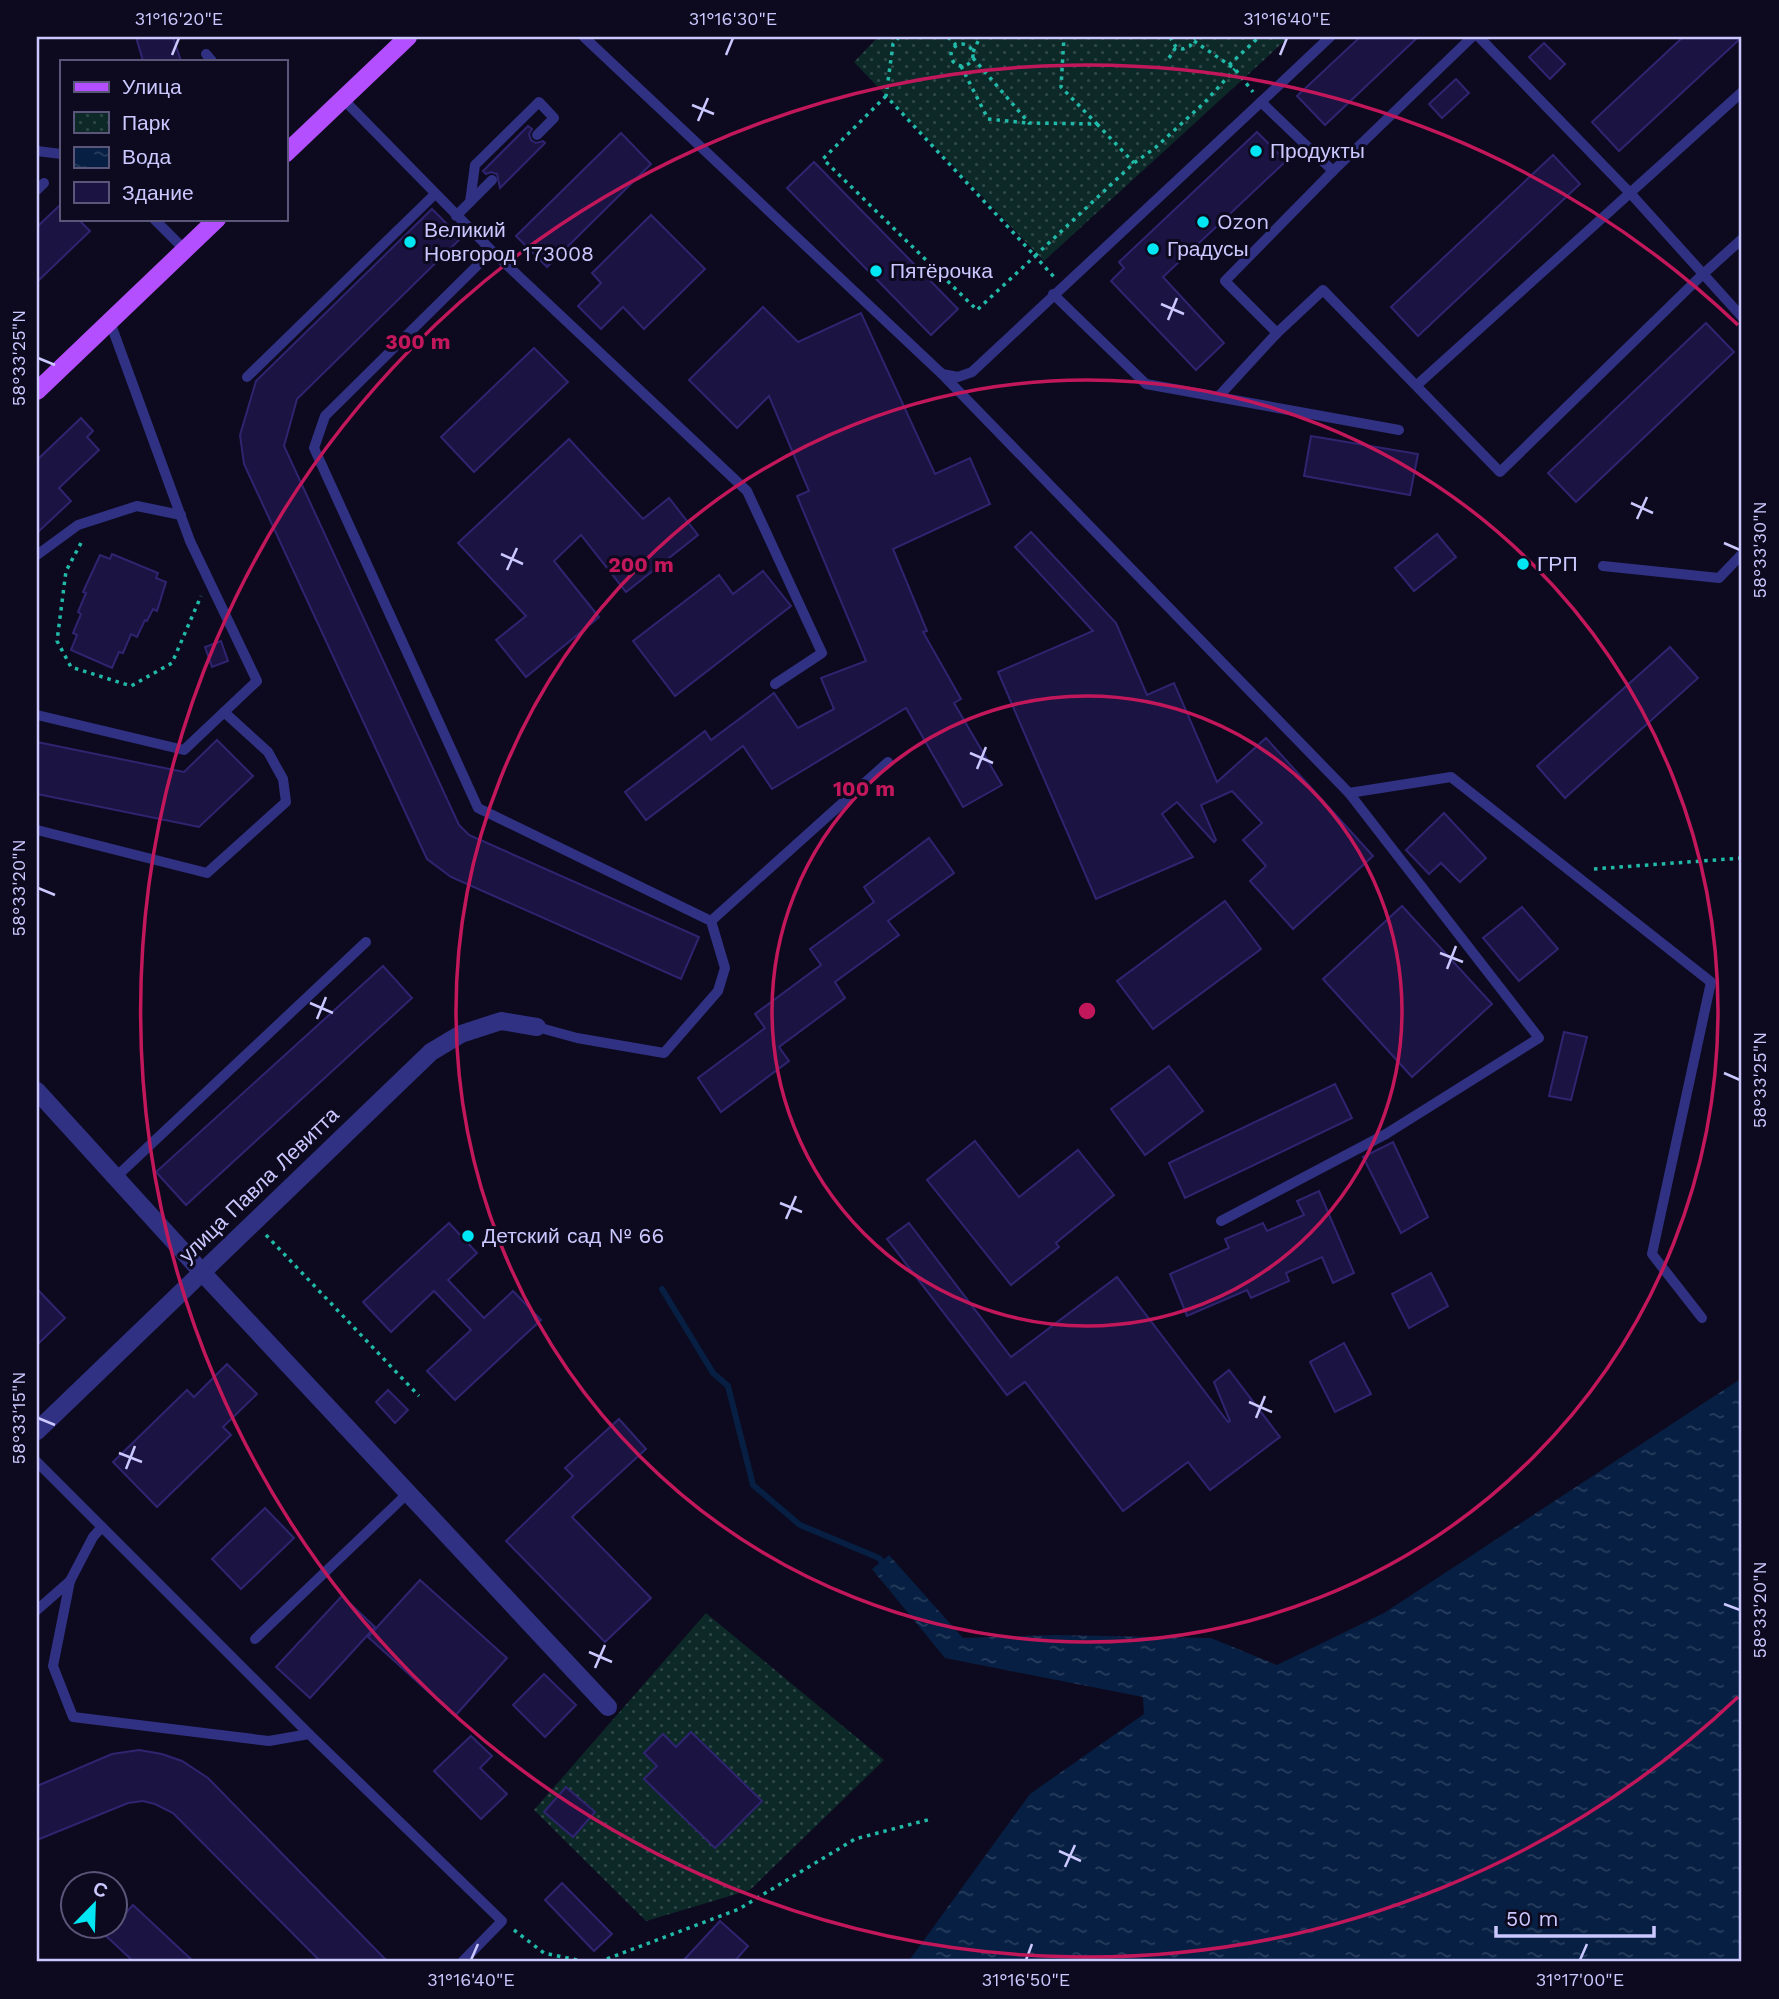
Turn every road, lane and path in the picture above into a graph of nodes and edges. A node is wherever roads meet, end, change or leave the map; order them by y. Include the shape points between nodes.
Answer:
1 (408, 37) edge
2 (584, 37) edge
3 (899, 37) edge
4 (948, 37) edge
5 (980, 37) edge
6 (1064, 37) edge
7 (1170, 37) edge
8 (1259, 37) edge
9 (1331, 37) edge
10 (1472, 37) edge
11 (1479, 37) edge
12 (1194, 39) edge
13 (956, 45) junction
14 (1175, 47) junction
15 (973, 55) junction
16 (1169, 58) dead end
17 (1229, 65) junction
18 (961, 66) junction
19 (1235, 69) junction
20 (1742, 92) edge
21 (887, 96) junction
22 (343, 99) junction
23 (1261, 102) junction
24 (1029, 123) junction
25 (1097, 124) junction
26 (537, 135) dead end
27 (287, 149) edge
28 (37, 151) edge
29 (60, 154) edge
30 (1134, 163) junction
31 (1333, 171) junction
32 (492, 180) dead end
33 (435, 194) junction
34 (1631, 194) junction
35 (470, 202) junction
36 (456, 216) junction
37 (155, 220) edge
38 (216, 220) edge
39 (1742, 239) edge
40 (185, 250) junction
41 (492, 251) junction
42 (1035, 256) junction
43 (1702, 275) junction
44 (1057, 290) junction
45 (1742, 317) edge
46 (110, 322) junction
47 (1277, 333) junction
48 (942, 374) junction
49 (247, 377) dead end
50 (1417, 385) junction
51 (37, 391) edge
52 (1219, 396) junction
53 (1399, 430) dead end
54 (181, 515) junction
55 (93, 521) junction
56 (1742, 554) edge
57 (37, 555) edge
58 (1603, 566) dead end
59 (208, 578) junction
60 (775, 684) dead end
61 (225, 712) junction
62 (37, 715) edge
63 (888, 762) dead end
64 (1349, 793) junction
65 (37, 830) edge
66 (1742, 858) edge
67 (1571, 871) junction
68 (711, 921) junction
69 (366, 942) dead end
70 (537, 1027) joint
71 (37, 1091) edge
72 (116, 1177) junction
73 (1220, 1221) dead end
74 (201, 1271) junction
75 (1702, 1318) dead end
76 (37, 1431) edge
77 (37, 1462) edge
78 (408, 1493) junction
79 (102, 1527) junction
80 (70, 1581) junction
81 (37, 1610) edge
82 (255, 1639) dead end
83 (608, 1707) dead end
84 (309, 1734) junction
85 (931, 1819) dead end
86 (502, 1922) junction
87 (462, 1962) edge
88 (587, 1962) edge
89 (599, 1962) edge

1 - 22 main road
2 - 48 lane
3 - 21 path via 893,44
4 - 13 path
5 - 15 path
6 - 25 path via 1061,87
7 - 14 path
8 - 17 path
9 - 23 lane
10 - 31 lane
11 - 34 lane
12 - 14 path via 1184,49
12 - 17 path
13 - 15 path via 965,44
13 - 18 path via 952,59
14 - 16 path
15 - 18 path
15 - 24 path
17 - 19 path
18 - 24 path via 988,119
19 - 23 path
19 - 30 path
20 - 34 lane
21 - 42 path
21 - 42 path via 823,159 976,310
22 - 27 main road
22 - 33 lane
23 - 31 lane
23 - 44 lane
24 - 25 path
25 - 30 path
26 - 35 lane via 554,118 539,102 475,165
28 - 29 lane
30 - 42 path
31 - 47 lane via 1225,281
32 - 35 lane
33 - 36 lane
33 - 49 lane
34 - 43 lane
34 - 50 lane
35 - 36 lane
36 - 41 lane
37 - 40 lane
38 - 40 main road
39 - 43 lane
40 - 46 main road
41 - 60 lane via 747,491 822,653
41 - 68 lane via 324,416 314,448 478,808
42 - 44 path
43 - 45 lane
43 - 50 lane via 1500,472
44 - 48 lane via 972,372 958,377
44 - 52 lane via 1146,384
46 - 51 main road
46 - 54 lane
47 - 50 lane via 1323,290
47 - 52 lane
48 - 64 lane
52 - 53 lane
54 - 55 lane via 137,506
54 - 59 lane
55 - 57 lane via 78,525
55 - 59 path via 66,571 57,641 71,667 131,686 172,663
56 - 58 lane via 1719,578
59 - 61 lane via 257,681
61 - 62 lane via 184,750
61 - 65 lane via 268,752 283,779 286,802 207,873
63 - 68 lane
64 - 67 lane via 1451,777
64 - 73 lane via 1539,1038 1386,1134
66 - 67 path
67 - 75 lane via 1711,982 1652,1254
68 - 70 lane via 725,968 719,990 664,1054
69 - 72 lane
70 - 74 street, улица Павла Левитта via 501,1021 461,1034 431,1052
71 - 72 street
72 - 74 street
74 - 76 street, улица Павла Левитта
74 - 78 street
77 - 79 lane
78 - 82 lane
78 - 83 street
79 - 80 lane
79 - 84 lane
80 - 81 lane
80 - 84 lane via 53,1666 72,1717 269,1741
84 - 86 lane
85 - 89 path via 855,1839 739,1909
86 - 87 lane
86 - 88 path via 544,1953

